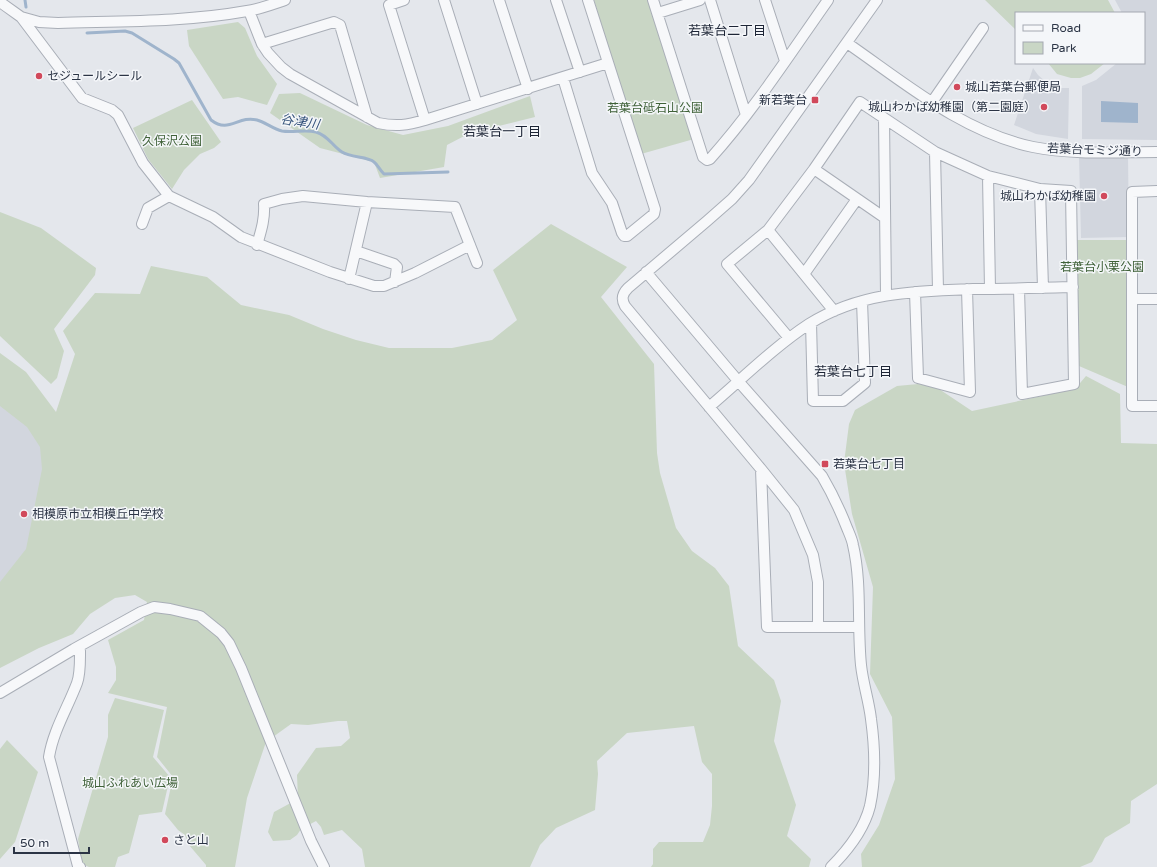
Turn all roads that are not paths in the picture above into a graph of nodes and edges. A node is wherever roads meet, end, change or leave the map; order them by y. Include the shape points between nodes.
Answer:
1 (285, 0) edge
2 (404, 0) edge
3 (444, 0) edge
4 (500, 0) edge
5 (556, 0) edge
6 (588, 0) edge
7 (653, 0) edge
8 (700, 0) edge
9 (710, 0) edge
10 (765, 0) edge
11 (828, 0) edge
12 (877, 0) edge
13 (0, 2) edge
14 (686, 2) edge
15 (265, 3) edge
16 (249, 11) junction
17 (658, 13) junction
18 (21, 17) junction
19 (983, 28) dead end
20 (847, 43) junction
21 (262, 44) junction
22 (785, 61) junction
23 (608, 63) junction
24 (580, 72) junction
25 (563, 78) junction
26 (528, 89) junction
27 (932, 102) junction
28 (477, 104) junction
29 (746, 115) junction
30 (367, 117) junction
31 (884, 118) junction
32 (426, 120) junction
33 (935, 152) junction
34 (1157, 152) edge
35 (814, 169) junction
36 (988, 176) junction
37 (1040, 189) junction
38 (1157, 192) edge
39 (169, 196) junction
40 (857, 199) junction
41 (367, 202) junction
42 (885, 218) junction
43 (142, 224) dead end
44 (768, 230) junction
45 (257, 245) junction
46 (470, 245) junction
47 (356, 251) junction
48 (477, 263) dead end
49 (646, 272) junction
50 (804, 274) junction
51 (349, 279) junction
52 (395, 282) junction
53 (1073, 287) junction
54 (1043, 288) junction
55 (990, 289) junction
56 (1019, 289) junction
57 (938, 290) junction
58 (967, 290) junction
59 (915, 292) junction
60 (886, 295) junction
61 (1133, 299) junction
62 (1157, 299) edge
63 (862, 301) junction
64 (834, 311) junction
65 (810, 323) junction
66 (789, 338) junction
67 (739, 382) junction
68 (1157, 406) edge
69 (709, 407) junction
70 (761, 468) junction
71 (818, 627) junction
72 (859, 627) junction
73 (74, 649) junction
74 (0, 693) edge
75 (80, 867) edge
76 (324, 867) edge
77 (831, 867) edge

1 - 15 street
2 - 32 street via 389,5
3 - 28 street
4 - 26 street
5 - 24 street
6 - 23 street
7 - 17 street
8 - 14 street
9 - 29 street
10 - 22 street
11 - 22 street
12 - 20 street
13 - 18 street
14 - 17 street
15 - 16 street
16 - 18 street via 182,18 58,23 39,22
16 - 21 street
17 - 29 street via 704,158 710,159
18 - 39 street via 82,98 112,110 118,116 143,164
19 - 27 street
20 - 27 street, 若葉台モミジ通り
20 - 49 street via 749,180 732,199
21 - 30 street via 274,60 290,74
21 - 30 street via 334,22 340,25
22 - 29 street
23 - 24 street
23 - 25 street via 655,209 654,214 627,236 622,233 612,203 592,173
24 - 25 street
25 - 26 street
26 - 28 street
27 - 34 street, 若葉台モミジ通り via 978,129 1033,147 1063,151
28 - 32 street
30 - 32 street via 392,126 406,126
31 - 33 street
31 - 35 street via 860,102
31 - 42 street
33 - 36 street
33 - 57 street
35 - 40 street
35 - 44 street
36 - 37 street
36 - 55 street
37 - 53 street via 1071,191
37 - 54 street
38 - 61 street via 1132,192
39 - 43 street via 148,208
39 - 45 street via 213,217
40 - 42 street
40 - 50 street
41 - 45 street via 303,196 264,204 265,214
41 - 46 street via 455,207
41 - 47 street
42 - 60 street
44 - 50 street
44 - 66 street via 727,264
45 - 51 street
46 - 48 street
46 - 52 street
47 - 51 street
47 - 52 street via 394,264 397,269
49 - 67 street
49 - 69 street via 624,292 623,302
50 - 64 street
51 - 52 street via 379,286
53 - 54 street
53 - 56 street via 1074,384 1022,394
54 - 56 street
55 - 56 street
55 - 58 street
57 - 58 street
57 - 59 street
58 - 59 street via 970,392 918,378
59 - 60 street
60 - 63 street
61 - 62 street
61 - 68 street via 1132,406
63 - 64 street
63 - 65 street via 865,383 843,401 813,401
64 - 65 street
65 - 66 street
66 - 67 street
67 - 69 street
67 - 72 street via 822,476 831,491 853,543 858,570
69 - 70 street
70 - 71 street via 794,510 813,555 818,582
70 - 71 street via 767,628
71 - 72 street
72 - 77 street via 861,666 871,718 874,784 864,823 844,855
73 - 74 street
73 - 75 street via 80,651 78,681 62,717 49,757
73 - 76 street via 154,608 200,616 220,632 229,643 241,668

